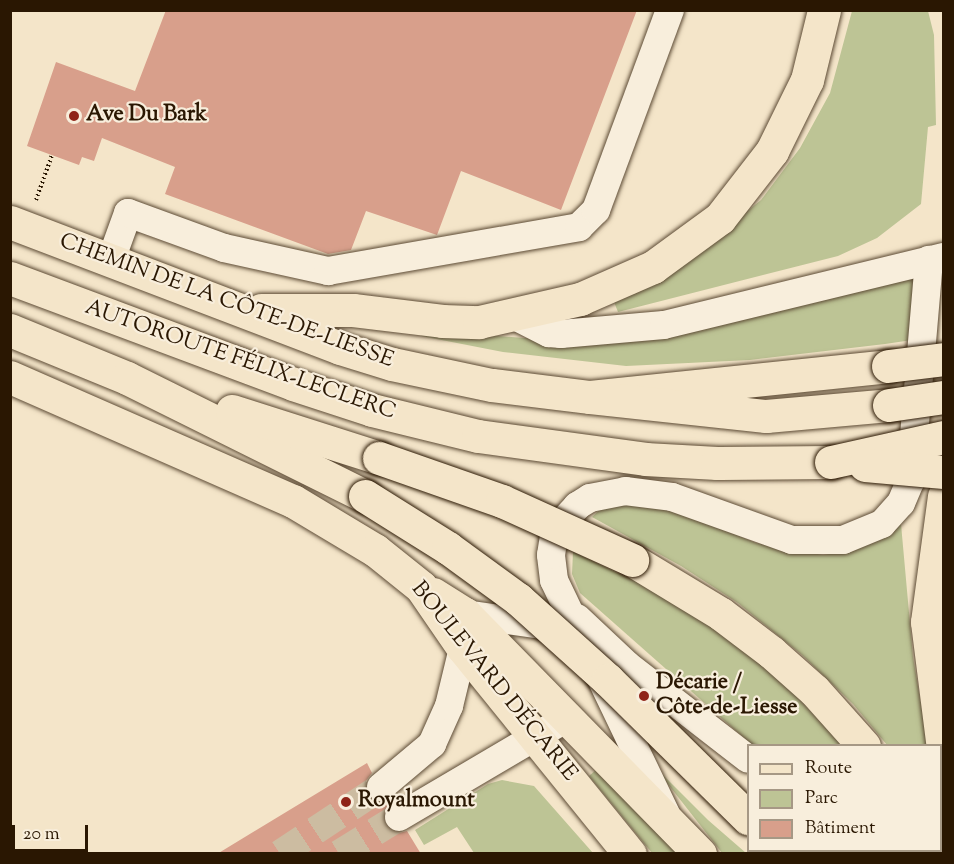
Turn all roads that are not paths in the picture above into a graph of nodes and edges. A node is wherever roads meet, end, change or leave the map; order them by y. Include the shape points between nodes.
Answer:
1 (670, 10) edge
2 (824, 10) edge
3 (10, 222) edge
4 (936, 259) edge
5 (111, 260) junction
6 (10, 278) edge
7 (245, 310) junction
8 (515, 316) junction
9 (10, 330) edge
10 (944, 359) edge
11 (127, 378) junction
12 (12, 379) edge
13 (590, 397) junction
14 (944, 397) edge
15 (944, 437) edge
16 (831, 462) junction
17 (944, 472) edge
18 (944, 495) edge
19 (940, 544) edge
20 (421, 587) junction
21 (560, 594) junction
22 (465, 614) junction
23 (577, 636) junction
24 (463, 648) junction
25 (610, 650) junction
26 (569, 717) junction
27 (537, 736) junction
28 (862, 744) edge
29 (944, 756) edge
30 (747, 758) edge
31 (381, 787) tunnel mouth
32 (399, 817) tunnel mouth
33 (747, 817) edge
34 (669, 819) junction
35 (630, 854) edge
36 (700, 854) edge

1 - 5 lane via 596,210 579,227 328,271 224,248 128,213
2 - 8 main road via 810,71 784,129 745,189 720,218 674,255 637,276 580,299
3 - 5 main road, CHEMIN DE LA CÔTE-DE-LIESSE
4 - 8 lane via 664,325 561,334 549,333
4 - 21 lane via 915,453 906,495 892,515 855,536 812,542 792,540 656,493 598,495 577,506 555,530 551,567
5 - 7 main road, CHEMIN DE LA CÔTE-DE-LIESSE
6 - 16 main road, AUTOROUTE FÉLIX-LECLERC via 293,384 383,413 478,436 655,459
7 - 8 main road via 353,310 461,322
7 - 13 main road, CHEMIN DE LA CÔTE-DE-LIESSE via 392,364 492,385
9 - 11 main road
10 - 13 main road, CHEMIN DE LA CÔTE-DE-LIESSE, bridge
11 - 28 main road, bridge via 502,501 632,560 721,614 771,652 814,690
11 - 33 main road, bridge via 365,496 482,572 584,658
12 - 20 main road, BOULEVARD DÉCARIE via 315,512 375,550
13 - 14 main road, bridge via 766,416
15 - 16 main road, bridge
16 - 17 main road, bridge
18 - 19 main road
19 - 29 main road via 927,621
20 - 22 main road
20 - 24 main road, BOULEVARD DÉCARIE
21 - 23 lane
21 - 25 lane via 574,615
22 - 23 lane via 538,624
22 - 26 main road
23 - 25 lane
23 - 34 lane
24 - 27 main road, BOULEVARD DÉCARIE
24 - 31 lane via 449,706 432,744
25 - 30 lane
26 - 27 lane
26 - 34 main road
27 - 32 lane
27 - 35 main road, BOULEVARD DÉCARIE
34 - 36 main road

